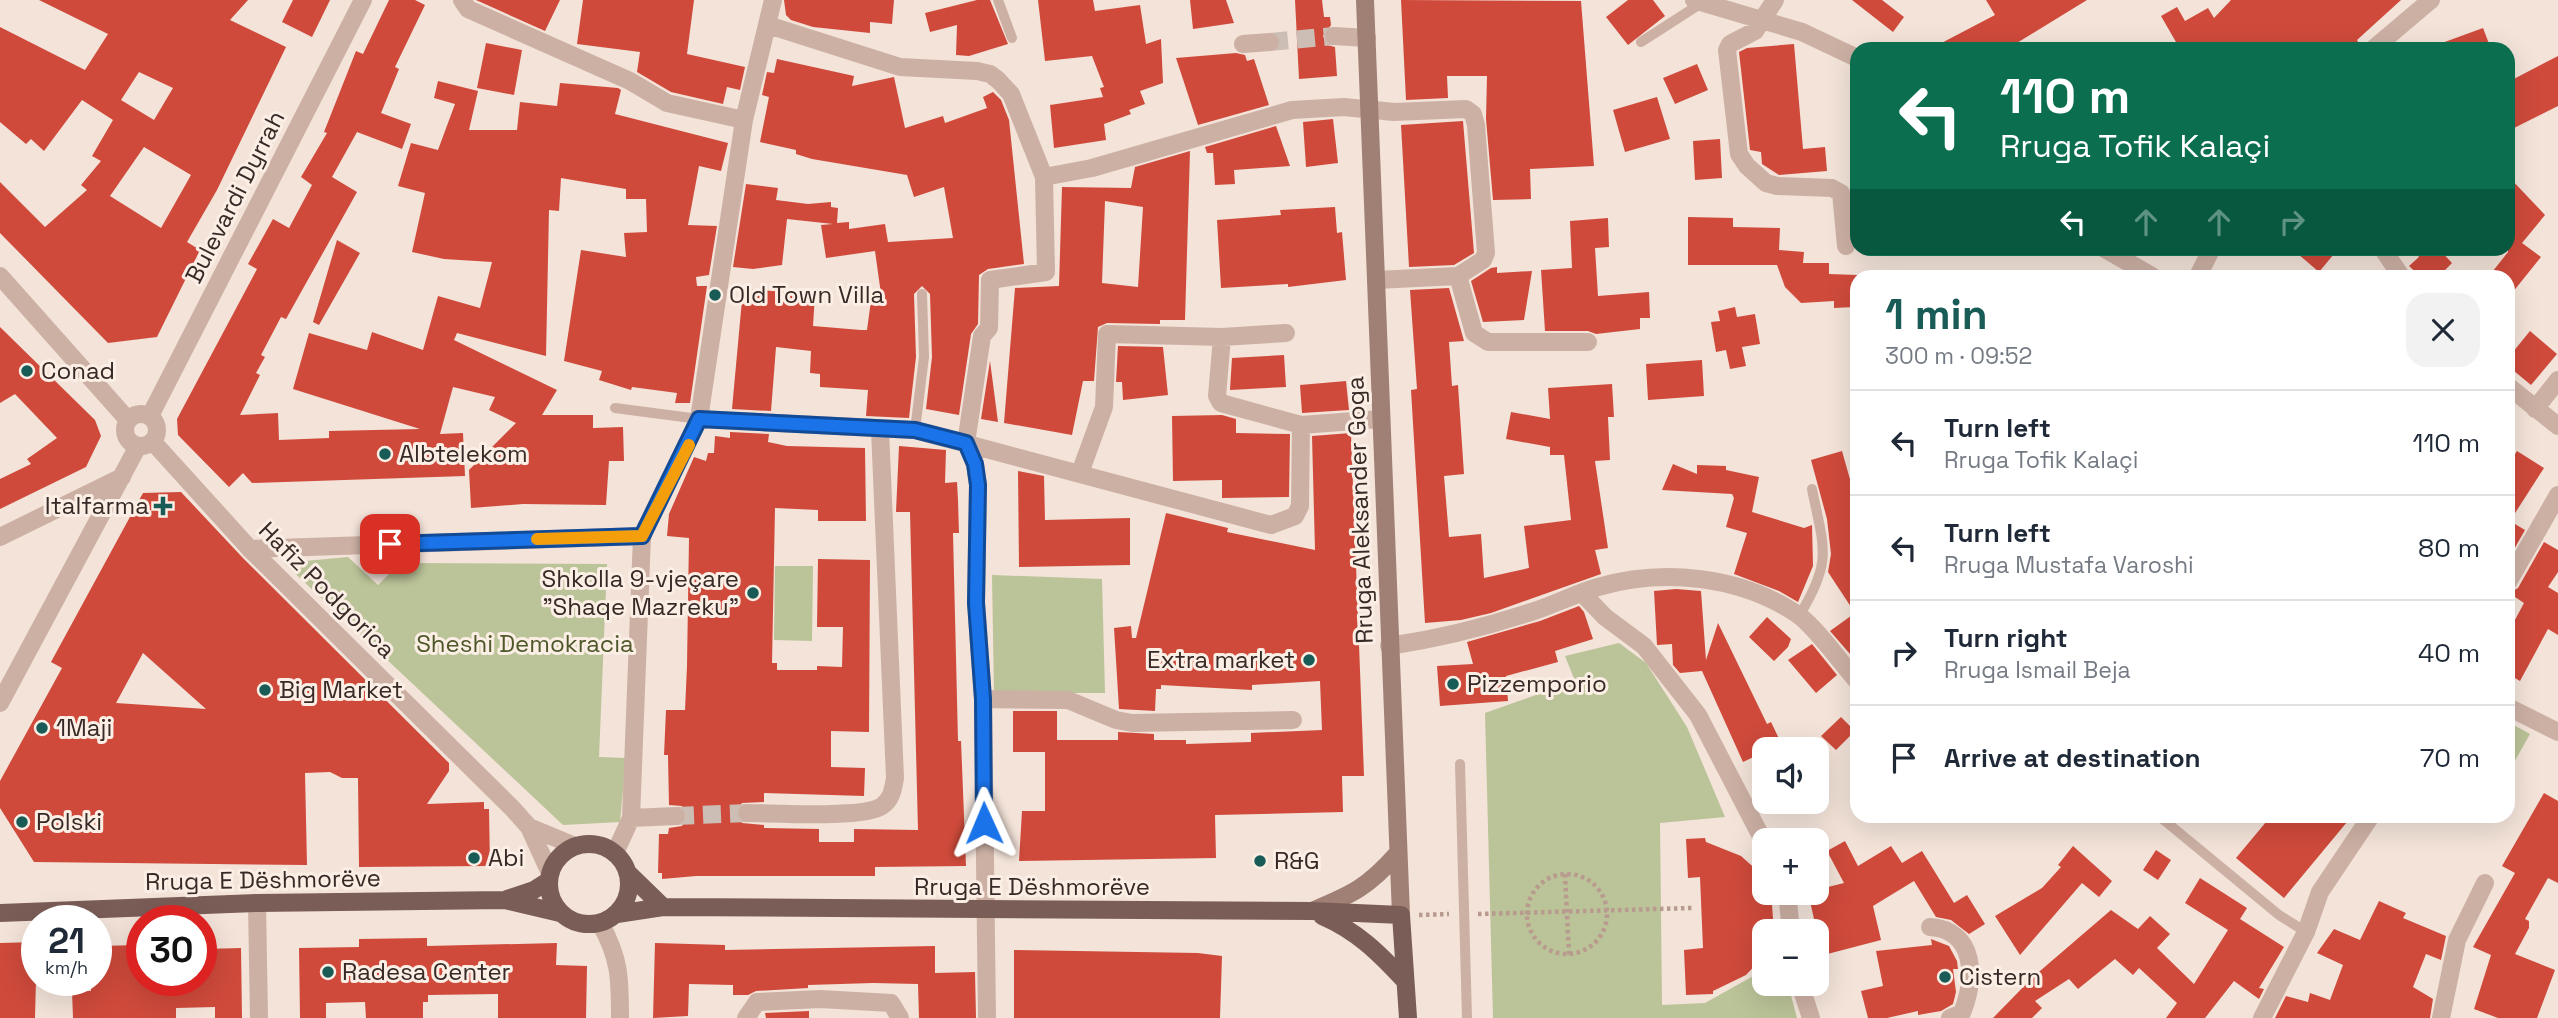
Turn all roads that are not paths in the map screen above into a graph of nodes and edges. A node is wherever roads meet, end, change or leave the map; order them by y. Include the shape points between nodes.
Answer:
1 (363, 0) edge
2 (462, 0) edge
3 (772, 0) edge
4 (998, 0) edge
5 (1365, 0) edge
6 (1775, 0) edge
7 (2431, 0) edge
8 (1697, 2) edge
9 (1763, 21) junction
10 (768, 25) junction
11 (1334, 36) tunnel mouth
12 (1012, 38) dead end
13 (1367, 38) junction
14 (1270, 42) tunnel mouth
15 (1641, 42) dead end
16 (2381, 42) edge
17 (1243, 44) dead end
18 (1850, 55) edge
19 (1371, 111) junction
20 (744, 120) junction
21 (1044, 177) junction
22 (1846, 246) dead end
23 (2117, 256) edge
24 (2142, 270) edge
25 (0, 276) edge
26 (1458, 276) junction
27 (1376, 280) junction
28 (922, 294) dead end
29 (1286, 333) dead end
30 (1222, 337) junction
31 (1588, 342) dead end
32 (2558, 380) edge
33 (2515, 392) edge
34 (615, 408) dead end
35 (2535, 409) junction
36 (150, 416) junction
37 (699, 419) junction
38 (1381, 419) junction
39 (128, 421) junction
40 (1301, 425) junction
41 (2558, 426) edge
42 (880, 430) junction
43 (915, 430) junction
44 (966, 443) junction
45 (146, 444) junction
46 (1080, 473) junction
47 (122, 477) junction
48 (1812, 489) dead end
49 (2558, 495) edge
50 (642, 536) junction
51 (0, 537) edge
52 (250, 549) junction
53 (2515, 570) edge
54 (1582, 593) junction
55 (1799, 616) junction
56 (1389, 646) junction
57 (1850, 673) edge
58 (983, 699) junction
59 (0, 702) edge
60 (2515, 710) edge
61 (1293, 720) dead end
62 (2558, 732) edge
63 (1460, 764) dead end
64 (747, 813) tunnel mouth
65 (676, 816) tunnel mouth
66 (631, 818) junction
67 (2167, 823) edge
68 (2366, 823) edge
69 (529, 827) junction
70 (1757, 828) edge
71 (575, 846) junction
72 (615, 853) junction
73 (1398, 853) junction
74 (627, 872) junction
75 (549, 877) junction
76 (2486, 883) dead end
77 (505, 900) junction
78 (0, 904) edge
79 (257, 904) junction
80 (663, 907) junction
81 (112, 908) edge
82 (21, 911) edge
83 (21, 911) edge
84 (985, 911) junction
85 (1312, 911) junction
86 (0, 913) edge
87 (560, 913) junction
88 (617, 914) junction
89 (1401, 915) junction
90 (600, 923) junction
91 (1930, 927) dead end
92 (2306, 932) junction
93 (1405, 981) junction
94 (1804, 996) edge
95 (259, 1018) edge
96 (620, 1018) edge
97 (746, 1018) edge
98 (900, 1018) edge
99 (987, 1018) edge
100 (1408, 1018) edge
101 (1467, 1018) edge
102 (1811, 1018) edge
103 (1950, 1018) edge
104 (2262, 1018) edge
105 (2441, 1018) edge

1 - 36 street, Bulevardi Dyrrah
2 - 20 street via 468,9 630,81 650,96
3 - 10 street
4 - 12 lane
5 - 13 main road, Rruga Aleksander Goga
6 - 9 street
7 - 16 street
8 - 9 street
8 - 15 lane
9 - 18 street via 1802,32
9 - 22 street via 1727,50 1740,154 1766,183 1832,188 1841,193
10 - 20 street
10 - 21 street via 900,67 990,74 1011,94
11 - 13 street
13 - 19 main road, Rruga Aleksander Goga
14 - 17 street
19 - 21 street via 1343,107 1292,110 1092,169
19 - 26 street via 1452,107 1473,114 1486,253 1480,264
19 - 27 main road, Rruga Aleksander Goga
20 - 37 street
21 - 44 street via 1045,272 990,280 989,328 982,335
23 - 24 street
25 - 39 street
26 - 27 street
26 - 31 street via 1474,333 1480,338 1488,342
27 - 38 main road, Rruga Aleksander Goga
28 - 43 lane via 924,356
29 - 30 street
30 - 40 street via 1217,396 1221,403
30 - 46 street via 1107,334 1104,407
32 - 35 street
33 - 35 street
34 - 37 lane
35 - 41 street
36 - 39 street via 138,414
36 - 45 street via 158,428
37 - 42 street
37 - 50 street
38 - 40 street
38 - 56 main road, Rruga Aleksander Goga
39 - 45 street via 126,436
40 - 46 street via 1300,506 1296,516 1270,525
42 - 43 street
42 - 64 street via 895,778 892,795 881,807 862,812
43 - 44 street
44 - 46 street
44 - 58 street via 978,485 976,603
45 - 47 street
45 - 52 street, Hafiz Podgorica
47 - 51 street
47 - 59 street
48 - 55 lane via 1824,548 1822,572
49 - 53 street
50 - 52 street
50 - 66 street
52 - 69 street, Hafiz Podgorica
54 - 55 street via 1660,578 1715,581 1767,597
54 - 56 street via 1463,633
54 - 70 street via 1644,646 1698,715
55 - 57 street
56 - 73 main road, Rruga Aleksander Goga
58 - 61 street via 1068,700 1132,723
58 - 84 street
60 - 62 street
63 - 101 lane
65 - 66 street
66 - 72 street
67 - 92 lane
68 - 92 street via 2320,892
69 - 71 street, Hafiz Podgorica
69 - 75 street, Hafiz Podgorica
71 - 72 main road via 603,846
71 - 75 main road via 564,852
72 - 74 main road
73 - 85 main road via 1356,893
73 - 89 main road, Rruga Aleksander Goga
74 - 80 main road
74 - 88 main road via 629,887
75 - 77 main road, Rruga E Dëshmorëve via 534,890
75 - 87 main road via 553,904
76 - 105 street via 2457,940
77 - 79 main road, Rruga E Dëshmorëve
77 - 87 main road, Rruga E Dëshmorëve
78 - 82 main road, Rruga E Dëshmorëve
79 - 81 main road, Rruga E Dëshmorëve
79 - 95 street
80 - 84 main road, Rruga E Dëshmorëve
80 - 88 main road, Rruga E Dëshmorëve
83 - 86 main road, Rruga E Dëshmorëve
84 - 85 main road, Rruga E Dëshmorëve
84 - 99 street
85 - 89 main road, Rruga E Dëshmorëve
85 - 93 main road via 1350,928
87 - 90 main road via 586,925
88 - 90 main road
89 - 93 main road, Rruga Aleksander Goga
90 - 96 street via 620,966
91 - 103 street via 1946,928 1959,938 1971,971 1962,1013
92 - 104 street
93 - 100 main road, Rruga Aleksander Goga
94 - 102 street
97 - 98 street via 757,1002 820,999 891,1003

